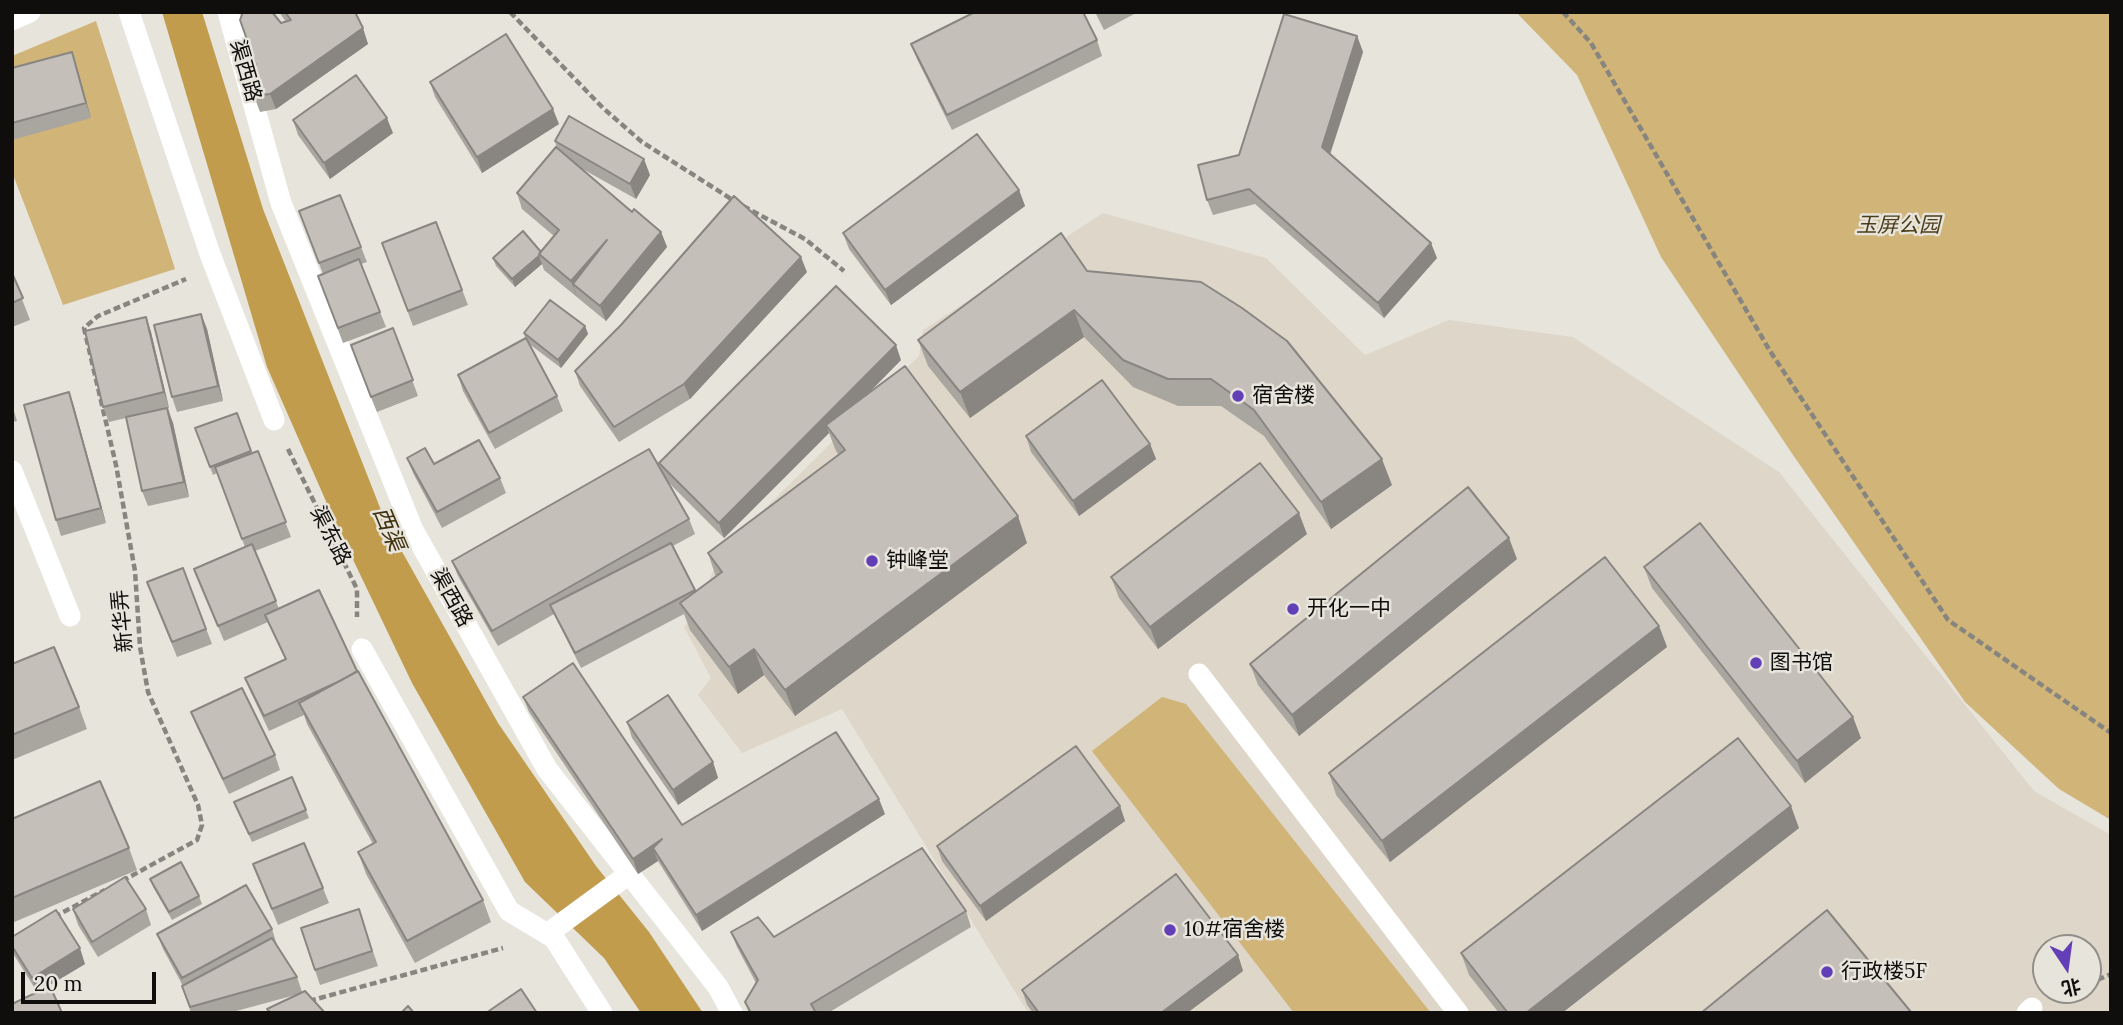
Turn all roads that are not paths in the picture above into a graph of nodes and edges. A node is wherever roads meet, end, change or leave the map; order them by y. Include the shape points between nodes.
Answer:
1 (30, 12) edge
2 (130, 12) edge
3 (228, 12) edge
4 (12, 20) edge
5 (274, 420) road end
6 (12, 471) edge
7 (70, 616) dead end
8 (362, 649) road end
9 (1199, 674) dead end
10 (629, 874) junction
11 (547, 934) junction
12 (602, 1013) edge
13 (732, 1013) edge
14 (1458, 1013) edge

1 - 4 lane
2 - 5 lane
3 - 10 lane, 渠西路 via 281,203 413,530 547,769
6 - 7 lane
8 - 11 lane via 509,911
9 - 14 lane
10 - 11 lane
10 - 13 lane, 渠西路 via 718,988
11 - 12 lane

